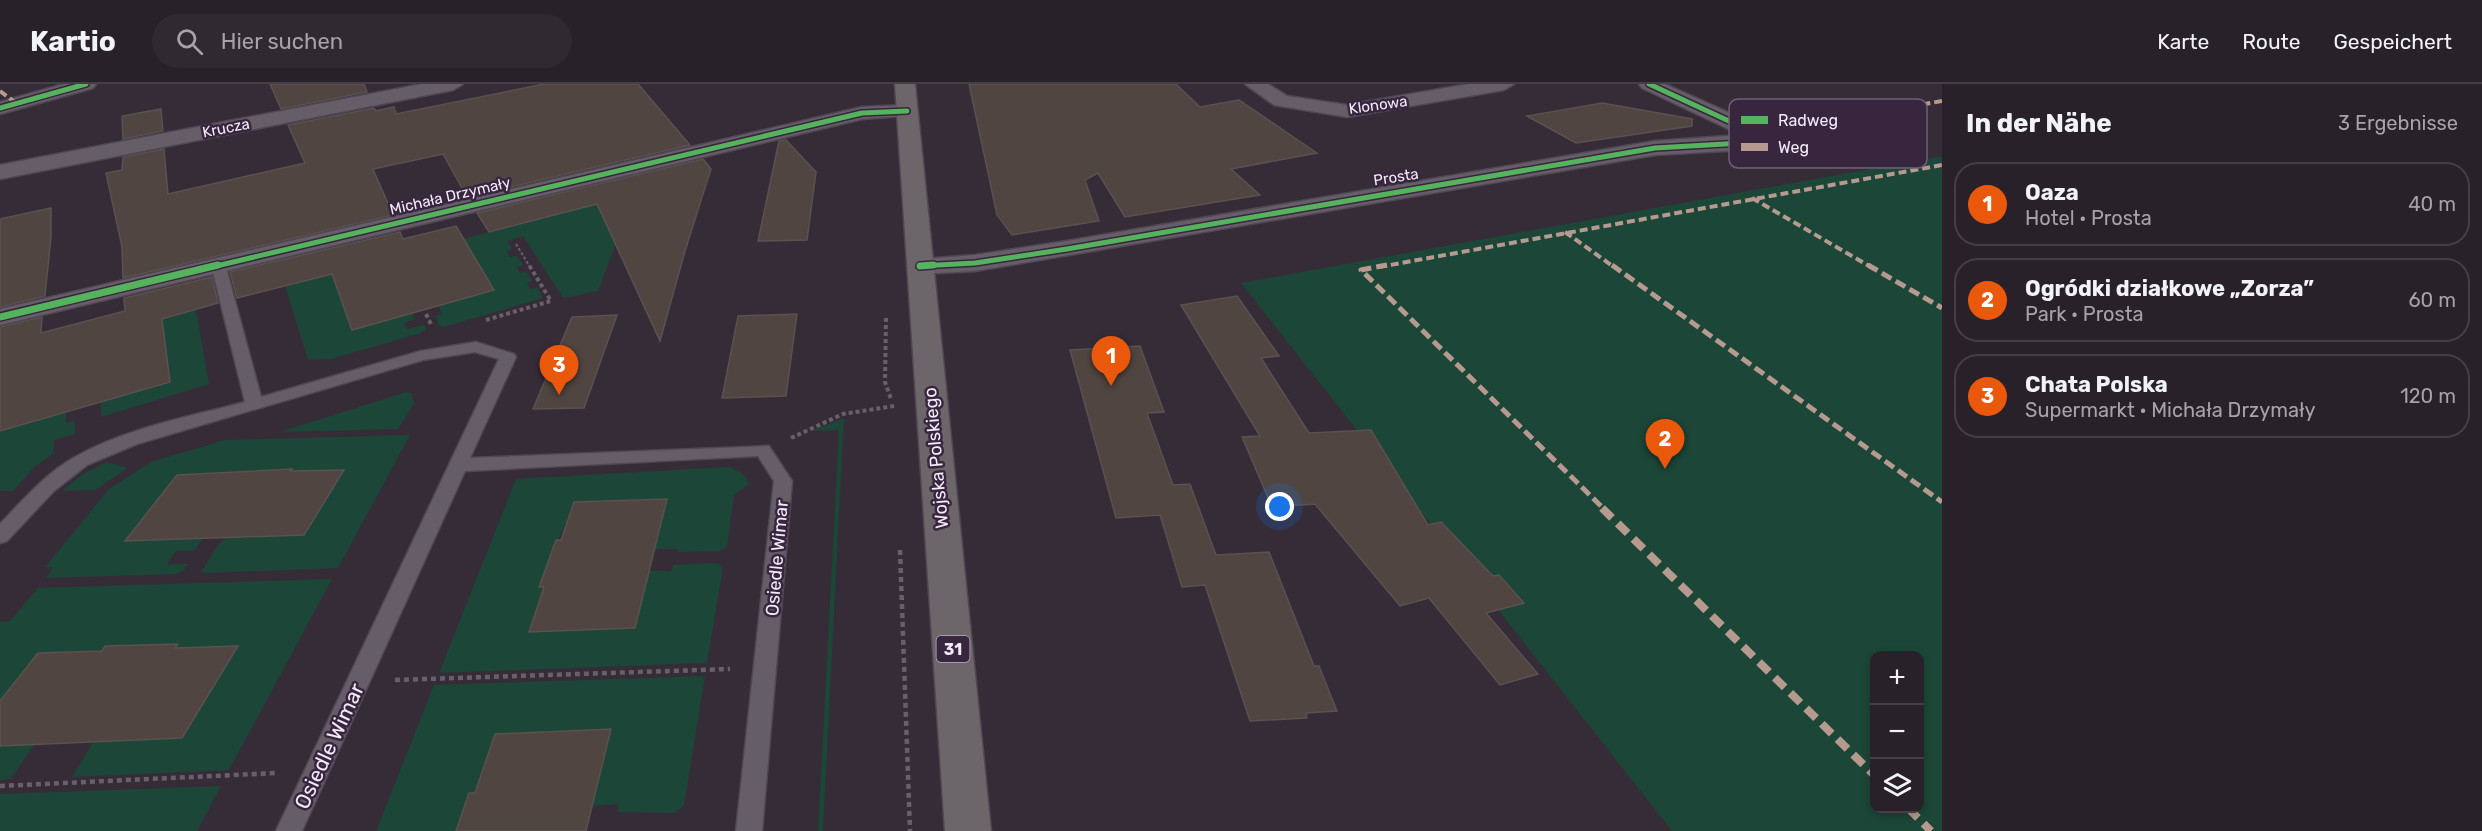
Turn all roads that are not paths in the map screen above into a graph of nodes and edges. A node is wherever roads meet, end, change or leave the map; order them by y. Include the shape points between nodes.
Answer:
1 (86, 84) edge
2 (453, 84) edge
3 (905, 84) edge
4 (1256, 84) edge
5 (1504, 84) edge
6 (1649, 84) edge
7 (0, 108) edge
8 (907, 111) junction
9 (1729, 121) edge
10 (1729, 144) edge
11 (0, 172) edge
12 (218, 264) junction
13 (920, 266) junction
14 (0, 317) edge
15 (254, 404) junction
16 (458, 465) junction
17 (0, 536) edge
18 (289, 831) edge
19 (749, 831) edge
20 (968, 831) edge

1 - 7 street
2 - 11 street, Krucza
3 - 8 main road, Wojska Polskiego / 31
4 - 5 street, Klonowa via 1281,101 1347,111
6 - 9 street, Prosta
8 - 12 street, Michała Drzymały via 851,116
8 - 13 main road, Wojska Polskiego / 31
10 - 13 street, Prosta via 1643,150 1044,253
12 - 14 street, Michała Drzymały
12 - 15 lane
13 - 20 main road, Wojska Polskiego / 31
15 - 16 lane, Osiedle Wimar via 421,356 476,347 508,357
15 - 17 lane, Osiedle Wimar via 131,440 81,461 46,487
16 - 18 lane, Osiedle Wimar
16 - 19 lane, Osiedle Wimar via 763,450 783,481

